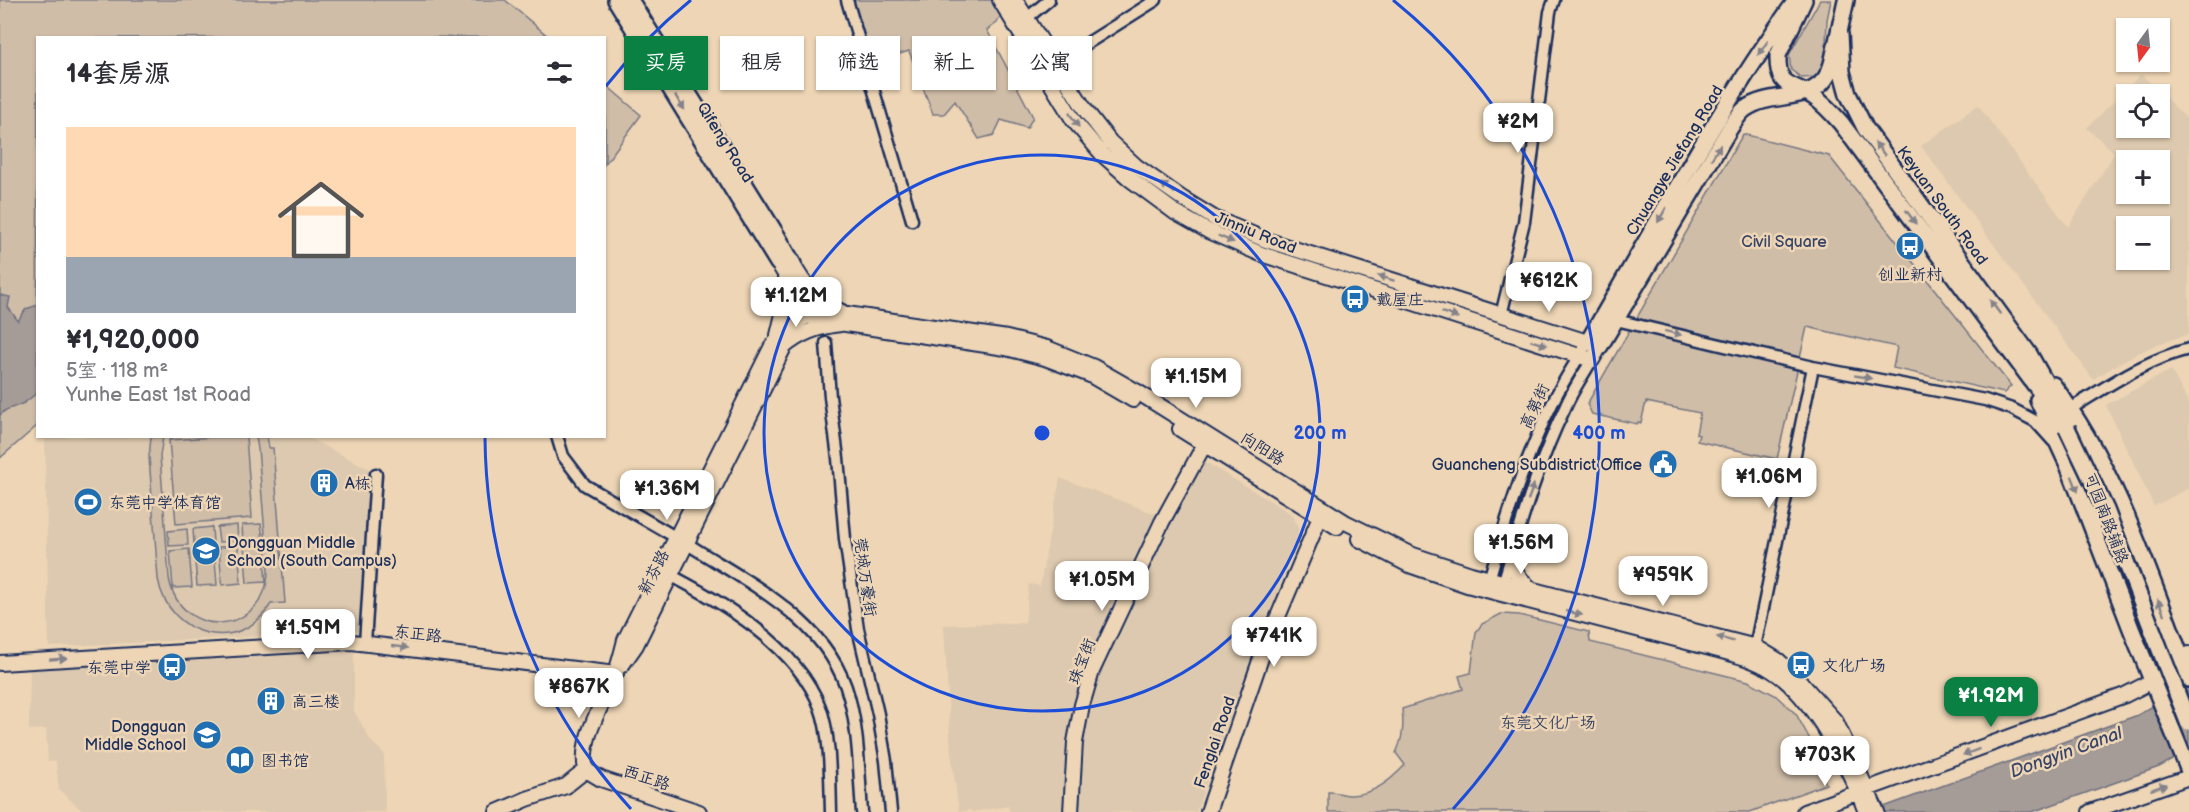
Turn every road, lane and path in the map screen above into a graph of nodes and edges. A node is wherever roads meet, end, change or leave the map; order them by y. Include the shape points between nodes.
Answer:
1 (616, 0) edge
2 (630, 0) edge
3 (847, 0) edge
4 (1000, 0) edge
5 (1015, 0) edge
6 (1049, 0) edge
7 (1156, 0) edge
8 (1554, 0) edge
9 (1797, 0) edge
10 (1804, 0) edge
11 (1846, 0) edge
12 (1027, 18) junction
13 (1840, 34) junction
14 (1039, 36) edge
15 (1092, 40) edge
16 (1073, 90) edge
17 (1806, 92) junction
18 (1787, 96) junction
19 (1833, 114) junction
20 (912, 220) dead end
21 (772, 239) junction
22 (786, 260) junction
23 (790, 285) junction
24 (817, 315) junction
25 (1501, 315) junction
26 (846, 319) junction
27 (1616, 320) junction
28 (777, 340) junction
29 (826, 343) dead end
30 (2189, 349) edge
31 (1590, 351) junction
32 (2030, 354) junction
33 (2012, 356) junction
34 (762, 366) junction
35 (1813, 368) junction
36 (2040, 383) junction
37 (760, 384) junction
38 (2070, 409) junction
39 (558, 438) edge
40 (1207, 440) junction
41 (2065, 458) junction
42 (376, 474) dead end
43 (1320, 517) junction
44 (681, 541) junction
45 (1514, 548) junction
46 (665, 573) junction
47 (1495, 586) junction
48 (1523, 592) junction
49 (365, 643) junction
50 (1753, 653) junction
51 (0, 663) edge
52 (2187, 668) edge
53 (616, 674) junction
54 (2153, 681) junction
55 (2188, 724) edge
56 (2187, 765) edge
57 (586, 770) junction
58 (2189, 777) edge
59 (1862, 790) junction
60 (1870, 809) edge
61 (497, 812) edge
62 (699, 812) edge
63 (831, 812) edge
64 (862, 812) edge
65 (891, 812) edge
66 (1071, 812) edge
67 (1208, 812) edge
68 (1804, 812) edge
69 (2090, 812) edge

1 -> 21 main road, Qifeng Road
2 - 21 main road, Qifeng Road
3 - 20 street
4 -> 31 main road, Jinniu Road via 1074,121 1101,154 1176,213 1261,254
5 - 12 main road
6 - 12 street
7 - 15 street
8 - 25 street via 1524,222
9 -> 31 main road, Chuangye Jiefang Road via 1723,111
10 - 17 main road, Keyuan South Road via 1778,55 1778,65 1781,78
11 - 13 main road
12 - 14 main road
13 - 17 main road via 1829,74 1824,82
32 -> 13 main road, Keyuan South Road via 1865,128 1842,72
25 -> 16 main road via 1266,240 1214,218 1136,166 1110,142
17 - 18 main road, Chuangye Jiefang Road
17 - 19 main road, Keyuan South Road
18 - 19 main road
27 -> 18 main road, Chuangye Jiefang Road via 1743,109
19 -> 33 main road, Keyuan South Road
21 - 22 main road
22 - 23 main road
22 - 26 main road via 814,295
22 - 34 main road
23 - 24 main road
23 - 28 main road
24 - 26 main road
24 - 28 main road via 789,326
25 - 31 main road
26 - 37 main road via 792,340
26 - 40 main road, 向阳路 via 1007,338 1047,348 1094,367
27 - 31 main road, Chuangye Jiefang Road
27 -> 35 street
28 - 34 main road
28 - 37 main road
29 - 65 street, 莞城万豪街 via 855,608 886,761
30 - 38 street via 2135,370
45 -> 31 street, 高第街 via 1558,422
31 - 47 street, 高第街 via 1553,402 1527,463 1512,502
32 - 36 main road, Keyuan South Road
32 - 38 main road, 可园南路辅路
33 - 36 main road, Keyuan South Road
33 - 41 main road, 可园南路辅路 via 2037,397
34 - 37 main road
35 -> 41 street via 1985,400 2012,409 2035,421
35 - 50 street
36 - 55 main road, bridge via 2067,428 2106,510
37 - 44 main road, 新芬路
52 -> 38 main road, 可园南路辅路 via 2120,505
39 - 44 street via 562,456 585,485
40 - 43 main road, 向阳路
40 - 47 main road, 向阳路 via 1345,522 1413,555
40 - 66 main road, 珠宝街 via 1162,522 1092,671 1075,742
41 -> 54 main road, 可园南路辅路
42 - 49 street
43 - 47 main road, 向阳路 via 1409,564
43 - 67 main road, Fenglai Road via 1263,652
44 - 46 main road, 新芬路
44 - 64 street via 781,604 831,655 850,698
45 - 47 street, 高第街
45 - 48 main road via 1513,564
46 - 53 main road, 新芬路 via 625,640
46 - 63 street via 764,637 794,663 821,708 830,758
47 - 48 main road, 向阳路
48 - 50 main road, 向阳路
51 -> 49 main road, 东正路
49 -> 53 main road, 东正路
50 - 59 main road, 向阳路 via 1802,699 1826,729
52 - 54 main road
53 - 57 main road, 新芬路 via 587,742 583,758
54 - 56 main road, 可园南路辅路
54 -> 59 main road via 2125,695
57 - 61 main road via 566,786
57 - 62 main road, 西正路 via 601,779
69 -> 58 main road
59 - 60 main road, 向阳路
59 - 68 main road

